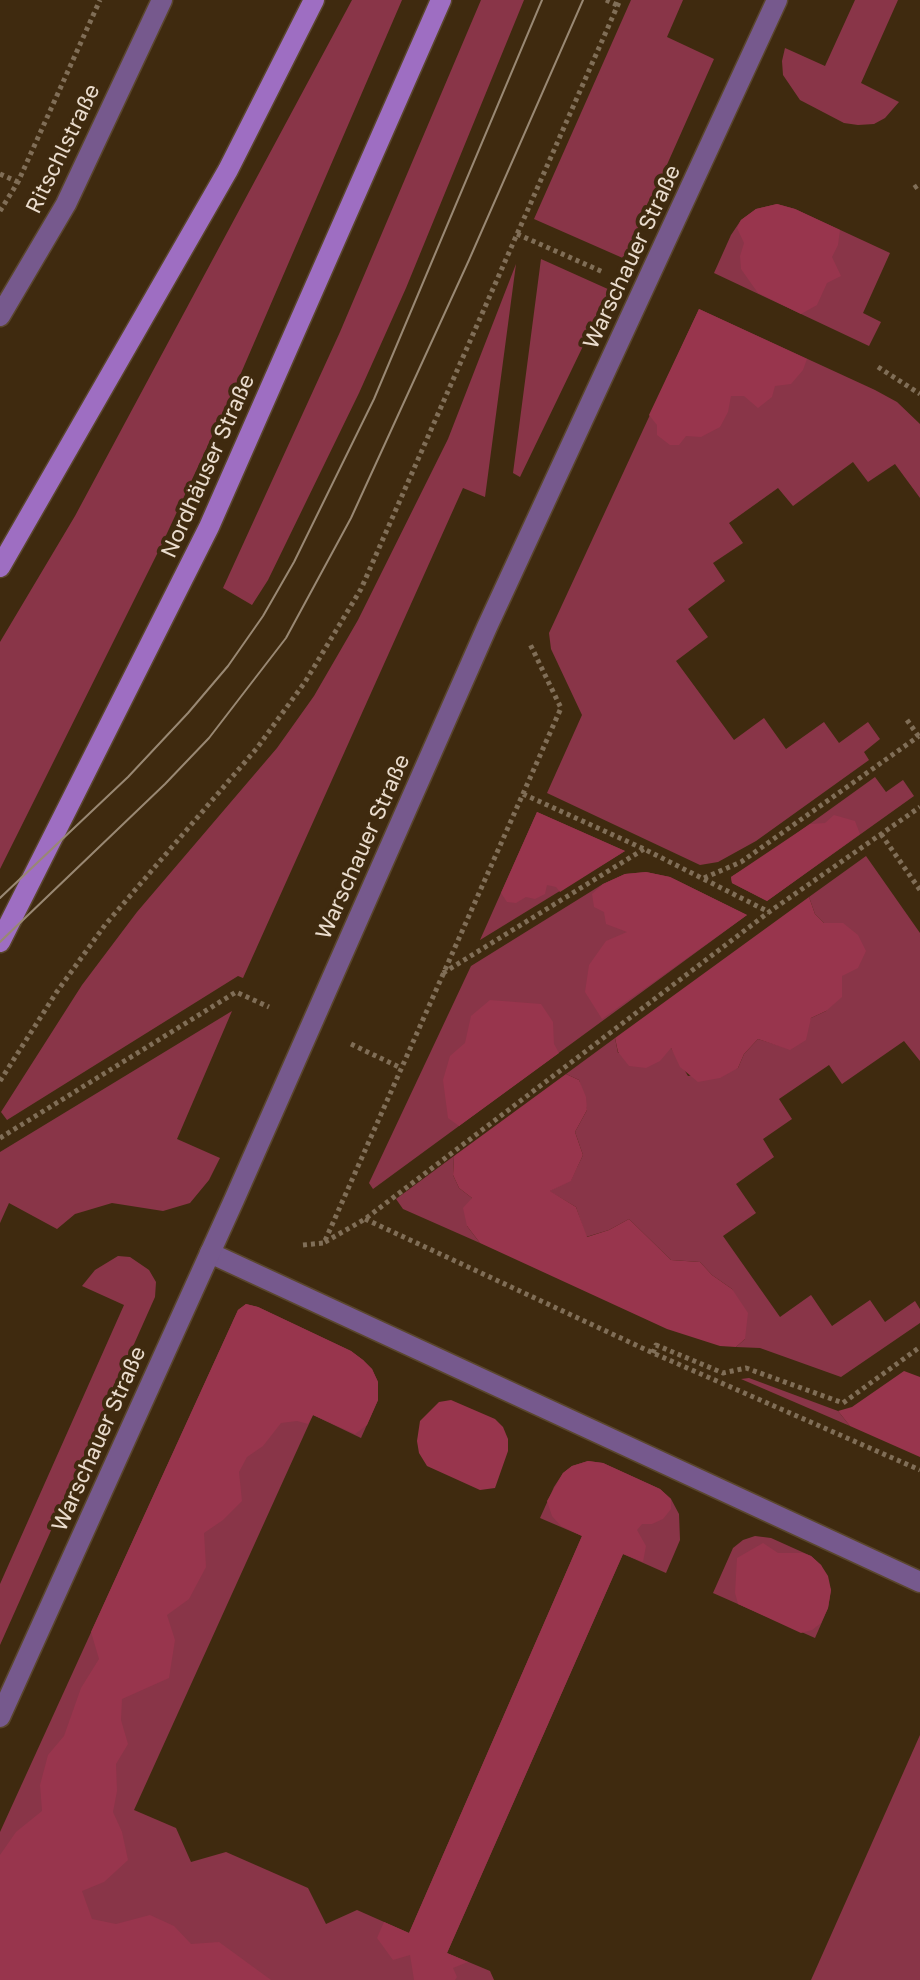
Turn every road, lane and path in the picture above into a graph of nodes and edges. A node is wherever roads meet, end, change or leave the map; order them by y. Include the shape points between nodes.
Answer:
1 (100, 0) edge
2 (162, 0) edge
3 (314, 0) edge
4 (441, 0) edge
5 (606, 0) edge
6 (777, 0) edge
7 (618, 3) edge
8 (0, 211) edge
9 (517, 234) junction
10 (644, 290) junction
11 (0, 316) edge
12 (878, 367) dead end
13 (920, 394) edge
14 (0, 567) edge
15 (530, 643) dead end
16 (907, 720) dead end
17 (919, 737) edge
18 (523, 794) junction
19 (920, 807) edge
20 (881, 834) junction
21 (644, 849) junction
22 (704, 878) junction
23 (920, 890) edge
24 (769, 912) junction
25 (0, 942) edge
26 (442, 973) junction
27 (311, 1025) junction
28 (0, 1081) edge
29 (0, 1138) edge
30 (365, 1219) junction
31 (324, 1243) junction
32 (296, 1245) dead end
33 (210, 1253) junction
34 (920, 1347) edge
35 (653, 1353) junction
36 (920, 1470) edge
37 (920, 1582) edge
38 (0, 1717) edge

1 - 8 path
2 - 11 street, Ritschlstraße via 66,204
3 - 14 main road via 228,170
4 - 25 main road, Nordhäuser Straße via 209,527
5 - 7 path
6 - 10 street, Warschauer Straße
7 - 9 path
9 - 10 path
9 - 28 path via 361,589 328,645 257,748 105,925
10 - 27 street, Warschauer Straße
12 - 13 path
15 - 18 path via 561,708
16 - 17 path
17 - 22 path via 741,862
18 - 21 path
18 - 26 path
19 - 20 path
20 - 23 path
20 - 24 path
21 - 22 path
21 - 26 path
22 - 24 path
24 - 30 path
26 - 31 path
27 - 29 path via 236,992
27 - 33 street, Warschauer Straße
30 - 31 path
30 - 35 path
31 - 32 path
33 - 37 street
33 - 38 street, Warschauer Straße
34 - 35 path via 843,1403 746,1368 723,1373 656,1345
35 - 36 path

